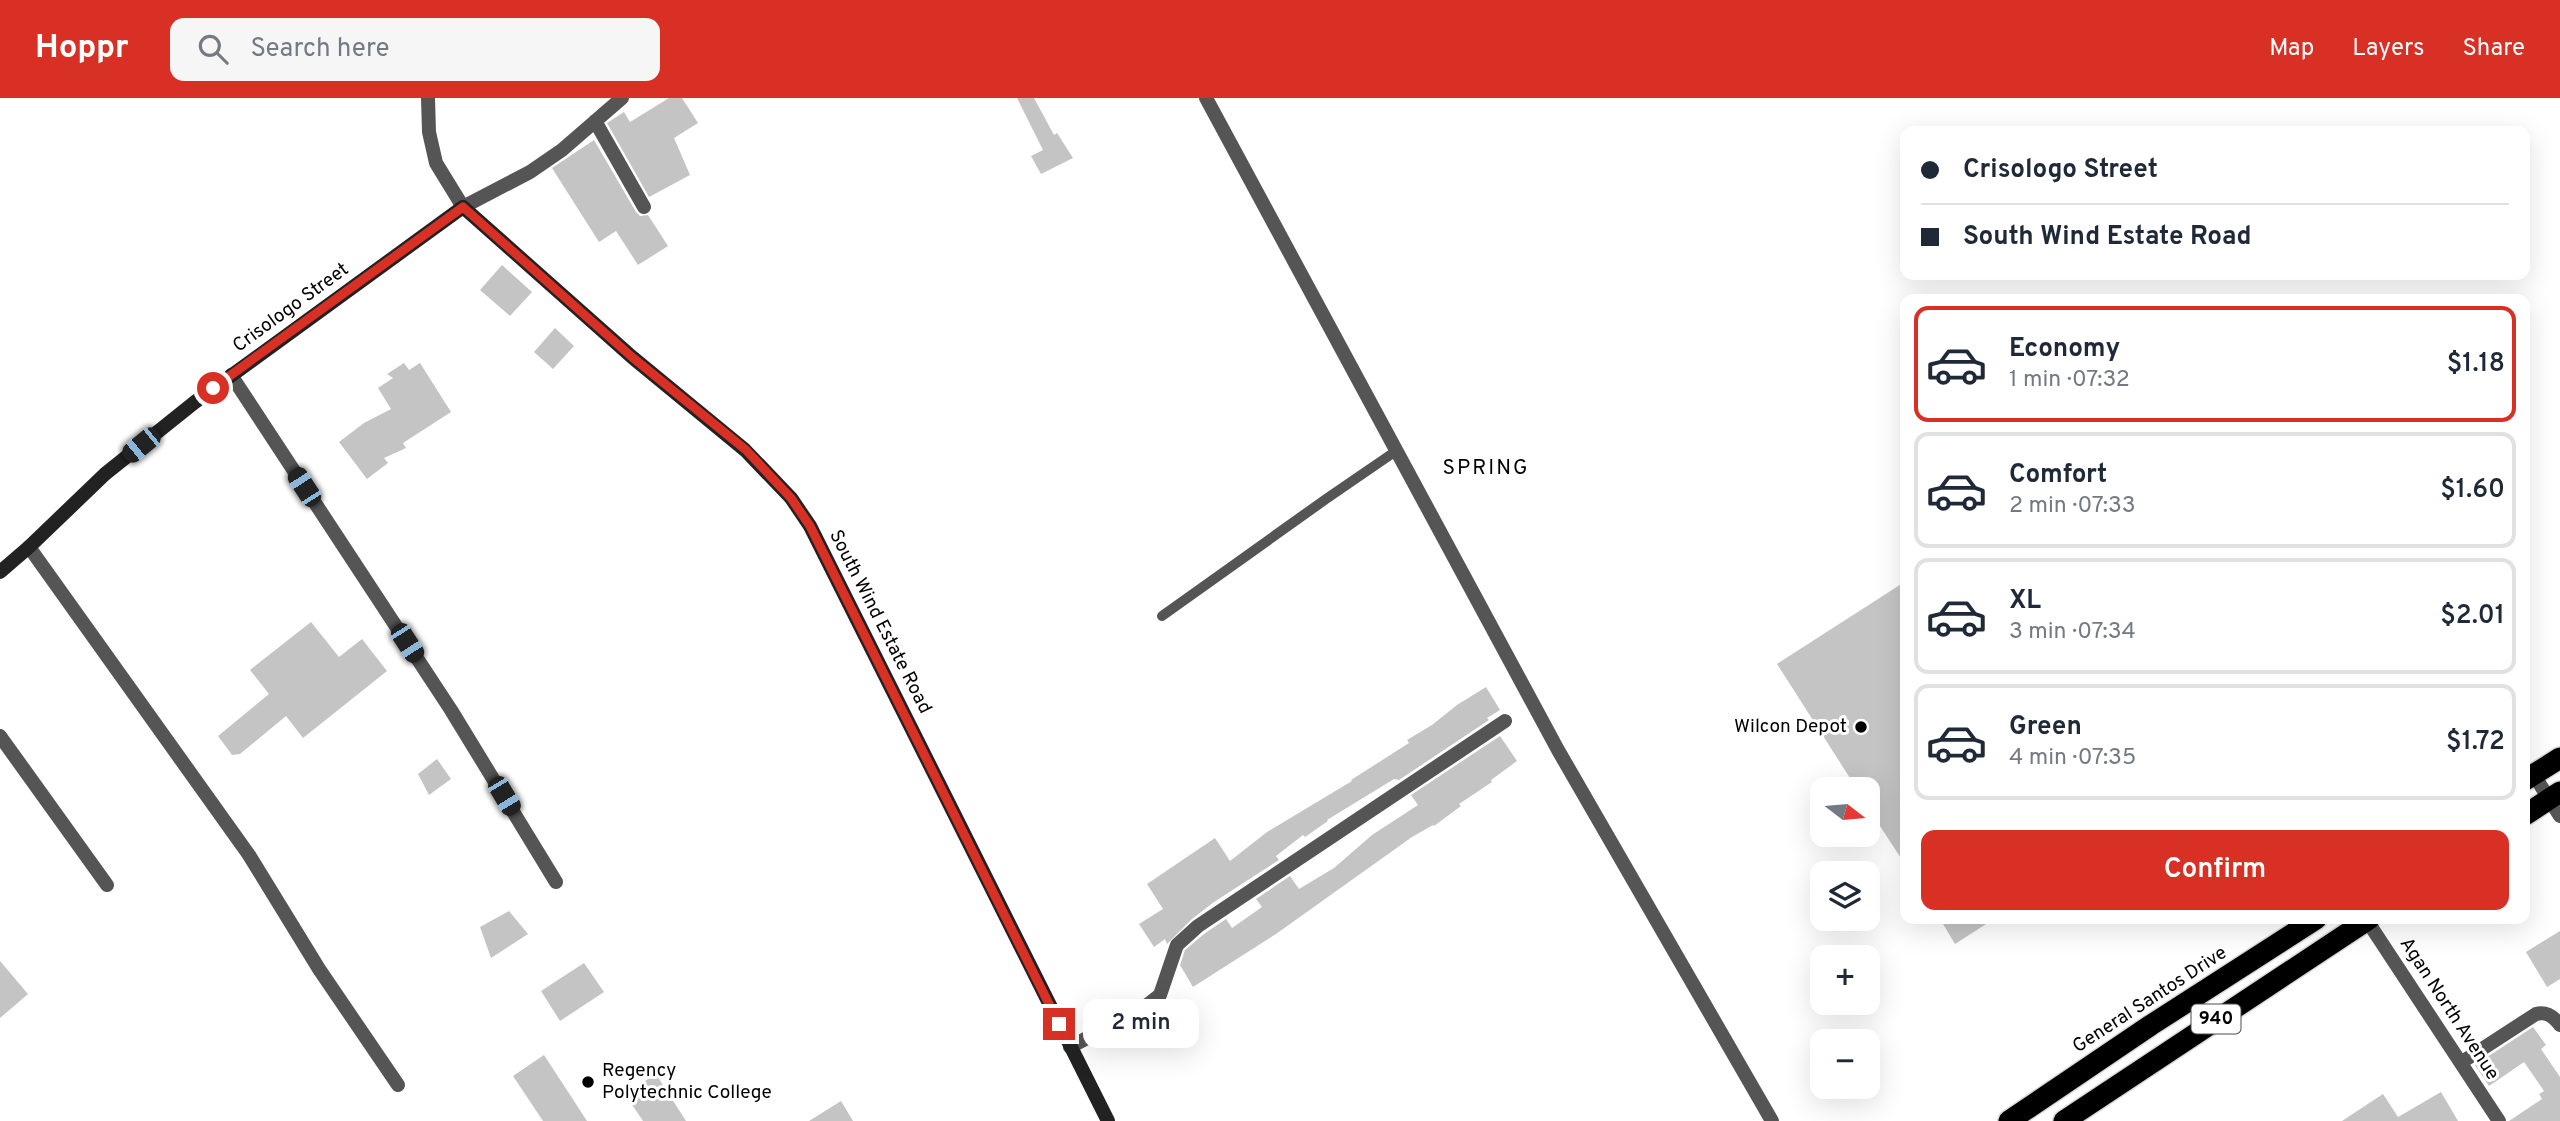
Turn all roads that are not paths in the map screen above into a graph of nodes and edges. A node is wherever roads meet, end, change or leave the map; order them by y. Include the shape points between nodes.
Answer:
1 (428, 98) edge
2 (622, 98) edge
3 (1206, 98) edge
4 (594, 121) junction
5 (463, 207) junction
6 (644, 207) dead end
7 (231, 375) junction
8 (1396, 452) junction
9 (29, 547) junction
10 (0, 572) edge
11 (1162, 616) dead end
12 (1505, 721) dead end
13 (0, 736) edge
14 (2560, 758) edge
15 (2530, 777) edge
16 (2530, 779) edge
17 (2557, 802) edge
18 (2530, 813) edge
19 (556, 882) dead end
20 (107, 885) dead end
21 (2308, 924) edge
22 (2360, 924) edge
23 (2370, 924) edge
24 (2560, 1025) edge
25 (1070, 1046) junction
26 (2462, 1062) junction
27 (398, 1085) dead end
28 (1108, 1121) edge
29 (1772, 1121) edge
30 (2009, 1121) edge
31 (2064, 1121) edge
32 (2499, 1121) edge

1 - 5 street via 436,163
2 - 4 street, Crisologo Street
3 - 8 street
4 - 5 street, Crisologo Street via 530,172
4 - 6 street
5 - 7 street, Crisologo Street
5 - 25 street, South Wind Estate Road via 632,357 746,450 791,498 810,526
7 - 9 street, Crisologo Street via 106,474
7 - 19 street via 451,710
8 - 11 lane
8 - 29 street via 1558,750
9 - 10 street, Crisologo Street
9 - 27 street via 249,855
12 - 25 street via 1198,926 1177,945 1160,995
13 - 20 street
14 - 15 highway
16 - 17 street
17 - 18 highway
21 - 30 highway, General Santos Drive / 940
22 - 31 highway, 940
23 - 26 street, Agan North Avenue
24 - 26 street via 2549,1014 2536,1014
25 - 28 street, South Wind Estate Road
26 - 32 street, Agan North Avenue

